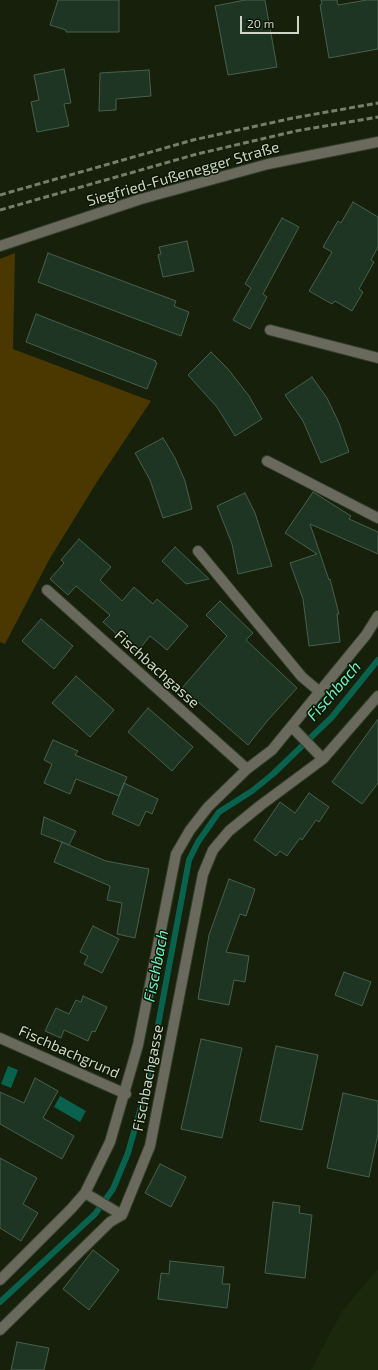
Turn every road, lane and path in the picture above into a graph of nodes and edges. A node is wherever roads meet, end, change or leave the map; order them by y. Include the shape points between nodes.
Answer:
1 (378, 142) edge
2 (0, 246) edge
3 (270, 330) dead end
4 (378, 358) edge
5 (268, 461) dead end
6 (378, 518) edge
7 (198, 551) dead end
8 (47, 590) dead end
9 (378, 616) edge
10 (320, 692) junction
11 (378, 696) edge
12 (292, 727) junction
13 (320, 756) junction
14 (247, 769) junction
15 (0, 1038) edge
16 (126, 1094) junction
17 (88, 1195) junction
18 (117, 1212) junction
19 (0, 1280) edge
20 (0, 1330) edge

1 - 2 street, Siegfried-Fußenegger Straße via 268,164 141,199
3 - 4 street
5 - 6 street
7 - 10 street via 302,678
8 - 14 street, Fischbachgasse
9 - 10 street, Fischbachgasse via 366,636
10 - 12 street, Fischbachgasse
11 - 13 street, Fischbachgasse
12 - 13 street
12 - 14 street, Fischbachgasse via 272,750
13 - 18 street, Fischbachgasse via 229,831 213,850 203,874 150,1146
14 - 16 street, Fischbachgasse via 208,807 176,854
15 - 16 street, Fischbachgrund
16 - 17 street, Fischbachgasse
17 - 18 street
17 - 19 street, Fischbachgasse
18 - 20 street via 110,1222

